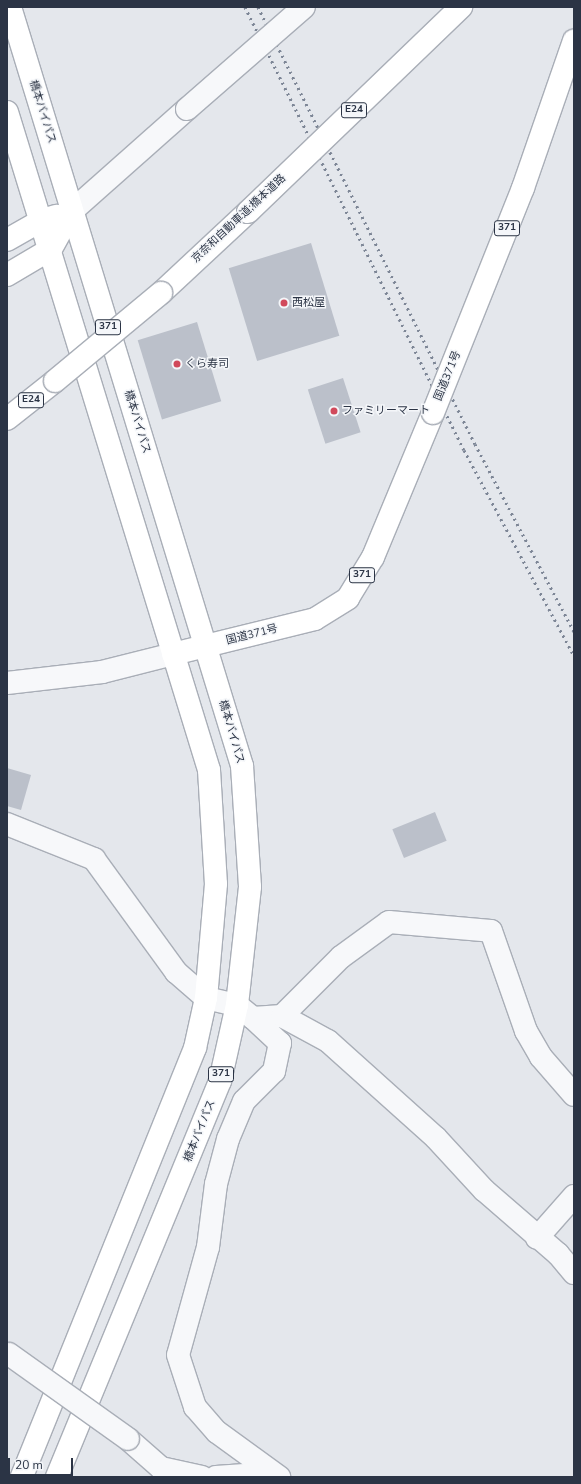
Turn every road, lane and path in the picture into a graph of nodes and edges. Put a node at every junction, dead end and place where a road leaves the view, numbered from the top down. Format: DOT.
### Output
graph roads {
  1 [pos="10,7"];
  2 [pos="304,7"];
  3 [pos="461,7"];
  4 [pos="574,41"];
  5 [pos="7,112"];
  6 [pos="72,211"];
  7 [pos="42,220"];
  8 [pos="7,240"];
  9 [pos="50,249"];
  10 [pos="7,275"];
  11 [pos="7,420"];
  12 [pos="206,647"];
  13 [pos="173,654"];
  14 [pos="7,682"];
  15 [pos="7,824"];
  16 [pos="206,998"];
  17 [pos="237,1005"];
  18 [pos="282,1016"];
  19 [pos="254,1018"];
  20 [pos="574,1095"];
  21 [pos="574,1196"];
  22 [pos="537,1238"];
  23 [pos="574,1273"];
  24 [pos="8,1353"];
  25 [pos="22,1477"];
  26 [pos="57,1477"];
  27 [pos="202,1477"];
  28 [pos="216,1477"];
  29 [pos="278,1477"];
  1 -- 6 [label="highway, 橋本バイパス / 371"];
  2 -- 6 [label="street, bridge"];
  3 -- 11 [label="highway, 京奈和自動車道;橋本道路 / E24, bridge"];
  4 -- 12 [label="highway, 国道371号 / 371, bridge"];
  5 -- 7 [label="highway"];
  6 -- 7 [label="highway"];
  6 -- 9 [label="highway"];
  6 -- 12 [label="highway, 橋本バイパス / 371"];
  7 -- 8 [label="highway"];
  7 -- 9 [label="highway"];
  9 -- 10 [label="highway"];
  9 -- 13 [label="highway"];
  12 -- 13 [label="highway, 国道371号 / 371"];
  12 -- 17 [label="highway, 橋本バイパス / 371"];
  13 -- 14 [label="street"];
  13 -- 16 [label="highway"];
  15 -- 16 [label="street"];
  16 -- 17 [label="street"];
  16 -- 25 [label="highway"];
  17 -- 19 [label="street"];
  17 -- 26 [label="highway, 橋本バイパス / 371"];
  18 -- 19 [label="street"];
  18 -- 20 [label="street"];
  18 -- 22 [label="street"];
  19 -- 29 [label="street"];
  21 -- 22 [label="street"];
  22 -- 23 [label="street"];
  24 -- 27 [label="street, bridge"];
  28 -- 29 [label="street"];
}
